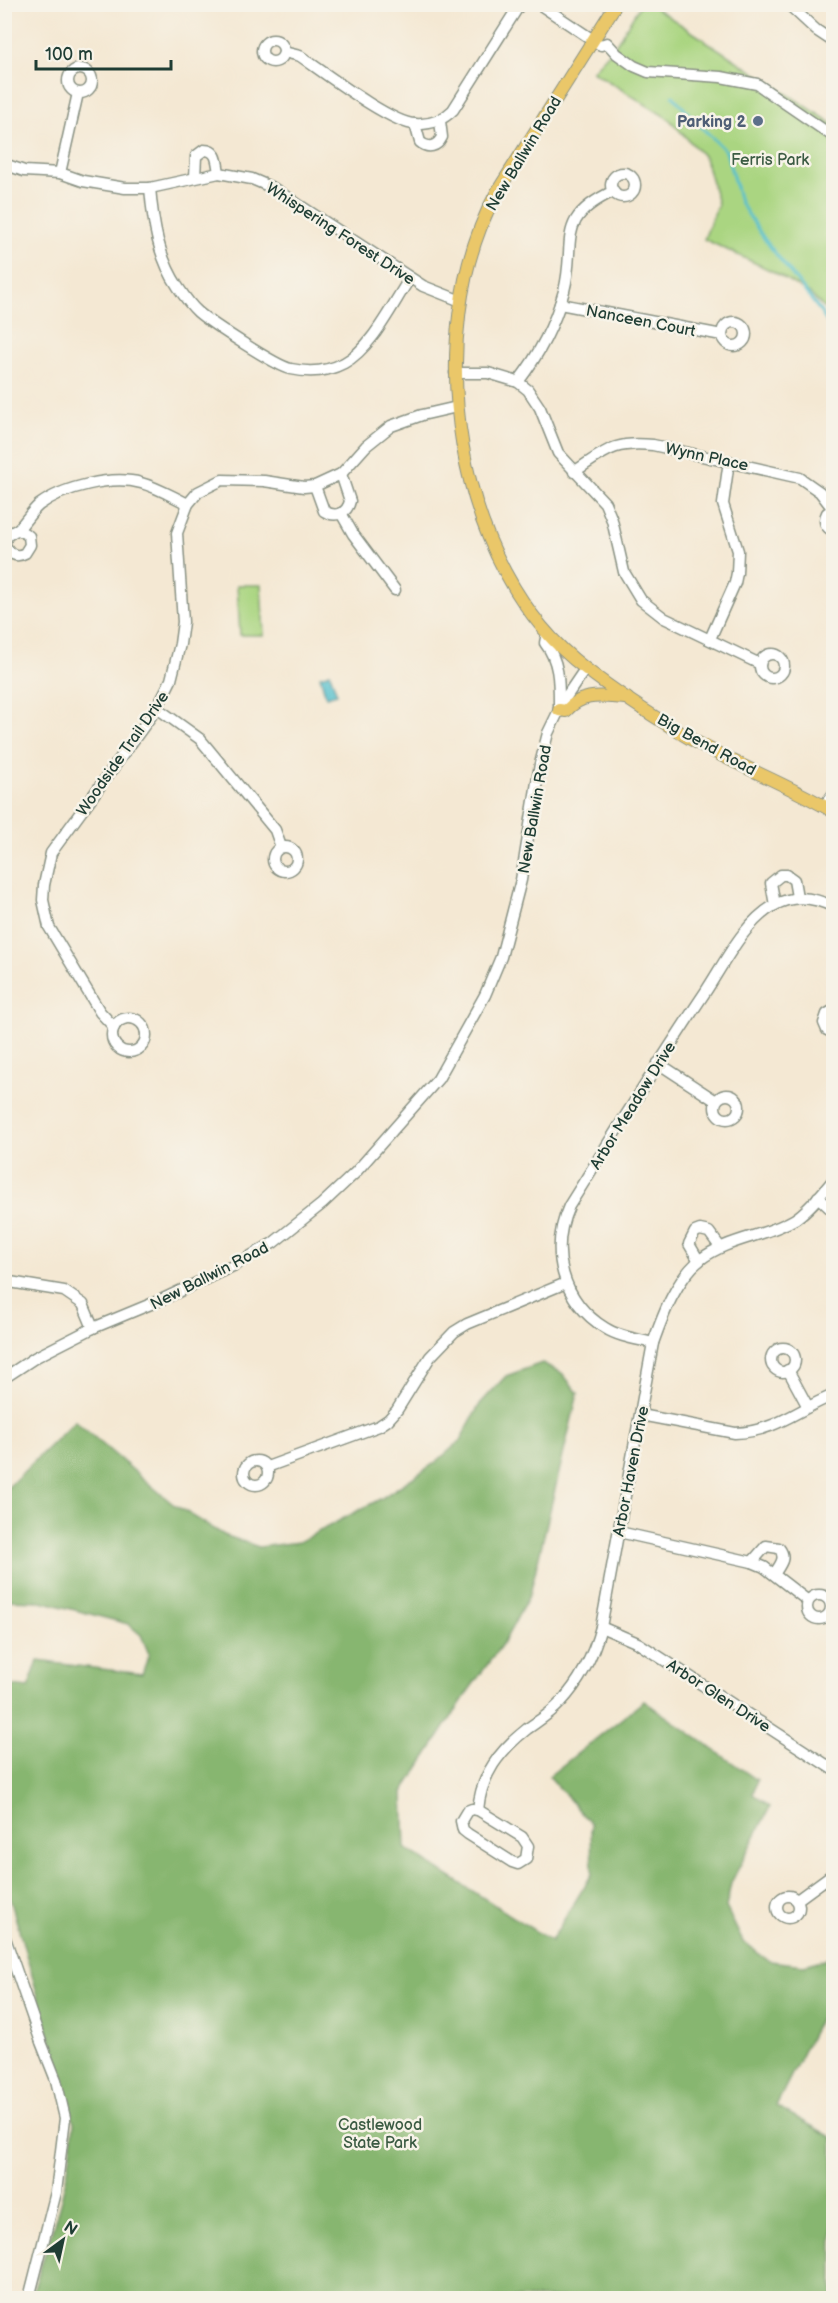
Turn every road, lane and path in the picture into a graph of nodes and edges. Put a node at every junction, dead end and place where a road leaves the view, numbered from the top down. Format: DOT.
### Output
graph roads {
  1 [pos="520,4"];
  2 [pos="540,4"];
  3 [pos="616,4"];
  4 [pos="788,4"];
  5 [pos="597,42"];
  6 [pos="834,42"];
  7 [pos="284,52"];
  8 [pos="78,93"];
  9 [pos="440,121"];
  10 [pos="419,124"];
  11 [pos="834,137"];
  12 [pos="4,164"];
  13 [pos="60,173"];
  14 [pos="219,173"];
  15 [pos="195,177"];
  16 [pos="150,188"];
  17 [pos="614,192"];
  18 [pos="410,278"];
  19 [pos="461,301"];
  20 [pos="560,304"];
  21 [pos="722,335"];
  22 [pos="455,373"];
  23 [pos="518,382"];
  24 [pos="457,407"];
  25 [pos="729,461"];
  26 [pos="574,472"];
  27 [pos="341,474"];
  28 [pos="315,486"];
  29 [pos="188,504"];
  30 [pos="833,509"];
  31 [pos="341,513"];
  32 [pos="19,530"];
  33 [pos="834,531"];
  34 [pos="395,590"];
  35 [pos="547,633"];
  36 [pos="710,639"];
  37 [pos="760,664"];
  38 [pos="585,669"];
  39 [pos="628,698"];
  40 [pos="157,708"];
  41 [pos="559,710"];
  42 [pos="834,793"];
  43 [pos="829,809"];
  44 [pos="281,847"];
  45 [pos="797,897"];
  46 [pos="775,904"];
  47 [pos="834,907"];
  48 [pos="834,1010"];
  49 [pos="114,1027"];
  50 [pos="834,1033"];
  51 [pos="658,1063"];
  52 [pos="716,1101"];
  53 [pos="834,1179"];
  54 [pos="818,1197"];
  55 [pos="834,1212"];
  56 [pos="720,1247"];
  57 [pos="699,1261"];
  58 [pos="4,1281"];
  59 [pos="566,1283"];
  60 [pos="93,1328"];
  61 [pos="653,1343"];
  62 [pos="788,1370"];
  63 [pos="4,1378"];
  64 [pos="834,1395"];
  65 [pos="808,1407"];
  66 [pos="641,1414"];
  67 [pos="267,1467"];
  68 [pos="618,1532"];
  69 [pos="752,1562"];
  70 [pos="774,1574"];
  71 [pos="808,1601"];
  72 [pos="602,1627"];
  73 [pos="834,1770"];
  74 [pos="478,1810"];
  75 [pos="834,1873"];
  76 [pos="797,1900"];
  77 [pos="4,1935"];
  78 [pos="29,2298"];
  1 -- 9 [label="street"];
  2 -- 5 [label="street"];
  3 -- 5 [label="main road, New Ballwin Road"];
  4 -- 6 [label="street"];
  5 -- 11 [label="street"];
  5 -- 19 [label="main road, New Ballwin Road"];
  7 -- 10 [label="street"];
  8 -- 13 [label="street"];
  9 -- 10 [label="street"];
  9 -- 10 [label="street"];
  12 -- 13 [label="street, Whispering Forest Drive"];
  13 -- 16 [label="street, Whispering Forest Drive"];
  14 -- 15 [label="street, Whispering Forest Drive"];
  14 -- 15 [label="street"];
  14 -- 18 [label="street, Whispering Forest Drive"];
  15 -- 16 [label="street, Whispering Forest Drive"];
  16 -- 18 [label="street"];
  17 -- 20 [label="street"];
  18 -- 19 [label="street, Whispering Forest Drive"];
  19 -- 22 [label="main road, New Ballwin Road"];
  20 -- 21 [label="street, Nanceen Court"];
  20 -- 23 [label="street"];
  22 -- 23 [label="street"];
  22 -- 24 [label="main road, New Ballwin Road"];
  23 -- 26 [label="street"];
  24 -- 27 [label="street"];
  24 -- 35 [label="main road, New Ballwin Road"];
  25 -- 26 [label="street, Wynn Place"];
  25 -- 30 [label="street, Wynn Place"];
  25 -- 36 [label="street"];
  26 -- 36 [label="street"];
  27 -- 28 [label="street"];
  27 -- 31 [label="street"];
  28 -- 29 [label="street"];
  28 -- 31 [label="street"];
  29 -- 32 [label="street"];
  29 -- 40 [label="street, Woodside Trail Drive"];
  30 -- 33 [label="street, Wynn Place"];
  31 -- 34 [label="street"];
  35 -- 38 [label="main road, New Ballwin Road"];
  35 -- 41 [label="street"];
  36 -- 37 [label="street"];
  38 -- 39 [label="main road, Big Bend Road"];
  38 -- 41 [label="street, New Ballwin Road"];
  39 -- 41 [label="main road"];
  39 -- 43 [label="main road, Big Bend Road"];
  40 -- 44 [label="street"];
  40 -- 49 [label="street, Woodside Trail Drive"];
  41 -- 60 [label="street, New Ballwin Road"];
  42 -- 43 [label="street"];
  45 -- 46 [label="street, Arbor Meadow Drive"];
  45 -- 46 [label="street"];
  45 -- 47 [label="street"];
  46 -- 51 [label="street, Arbor Meadow Drive"];
  48 -- 50 [label="street"];
  51 -- 52 [label="street"];
  51 -- 59 [label="street, Arbor Meadow Drive"];
  53 -- 54 [label="street, Arbor Haven Drive"];
  54 -- 55 [label="street"];
  54 -- 56 [label="street, Arbor Haven Drive"];
  56 -- 57 [label="street, Arbor Haven Drive"];
  56 -- 57 [label="street"];
  57 -- 61 [label="street, Arbor Haven Drive"];
  58 -- 60 [label="street"];
  59 -- 61 [label="street, Arbor Meadow Drive"];
  59 -- 67 [label="street"];
  60 -- 63 [label="street, New Ballwin Road"];
  61 -- 66 [label="street, Arbor Haven Drive"];
  62 -- 65 [label="street"];
  64 -- 65 [label="street"];
  65 -- 66 [label="street"];
  66 -- 68 [label="street, Arbor Haven Drive"];
  68 -- 69 [label="street"];
  68 -- 72 [label="street, Arbor Haven Drive"];
  69 -- 70 [label="street"];
  69 -- 70 [label="street"];
  70 -- 71 [label="street"];
  72 -- 73 [label="street, Arbor Glen Drive"];
  72 -- 74 [label="street, Arbor Haven Drive"];
  74 -- 74 [label="street"];
  75 -- 76 [label="street"];
  77 -- 78 [label="street"];
}
